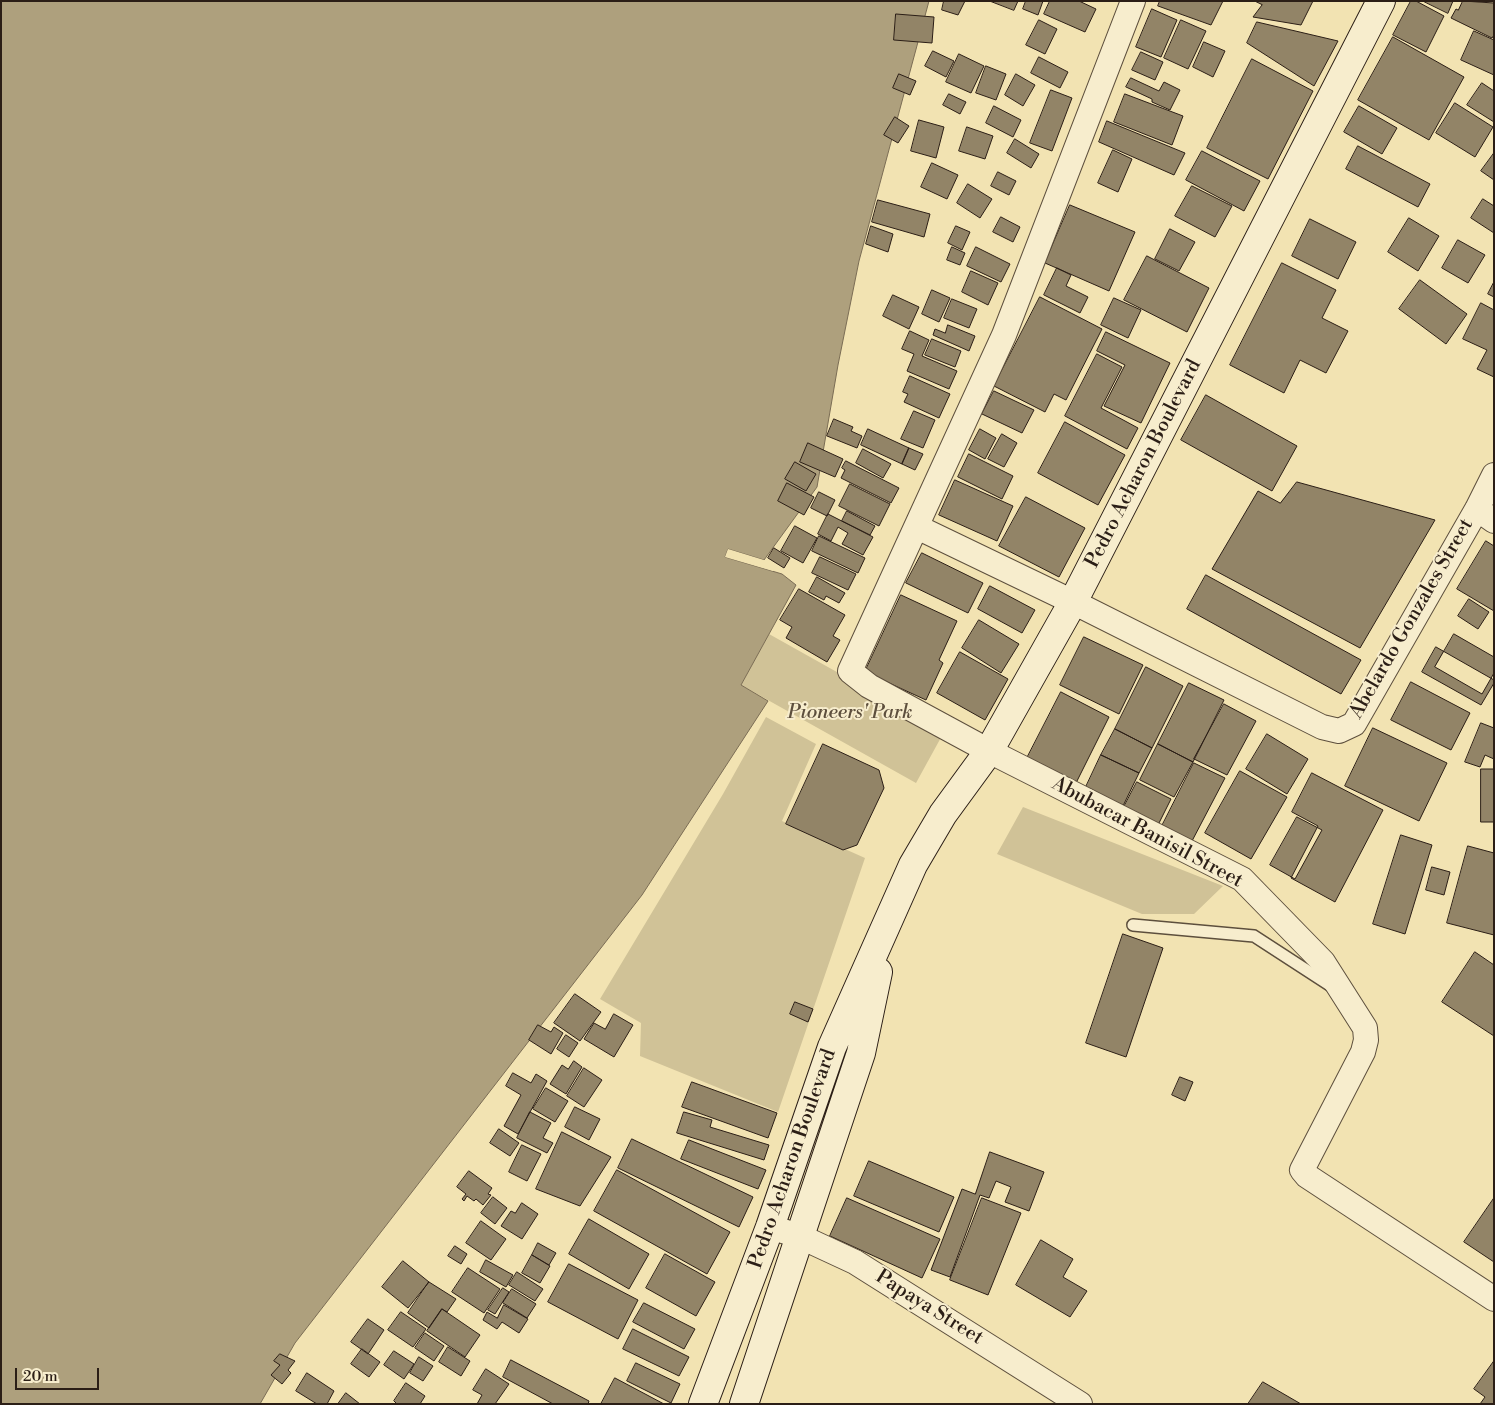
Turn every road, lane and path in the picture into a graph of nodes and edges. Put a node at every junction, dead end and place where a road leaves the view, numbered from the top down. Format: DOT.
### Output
graph roads {
  1 [pos="1133,1"];
  2 [pos="1381,1"];
  3 [pos="1494,475"];
  4 [pos="1485,515"];
  5 [pos="917,527"];
  6 [pos="1073,602"];
  7 [pos="989,751"];
  8 [pos="890,917"];
  9 [pos="1133,925"];
  10 [pos="1343,993"];
  11 [pos="770,1227"];
  12 [pos="799,1236"];
  13 [pos="1494,1299"];
  14 [pos="702,1404"];
  15 [pos="744,1404"];
  16 [pos="1080,1404"];
  1 -- 5 [label="street"];
  2 -- 6 [label="main road, Pedro Acharon Boulevard"];
  3 -- 4 [label="street, Abelardo Gonzales Street"];
  4 -- 6 [label="street, Abelardo Gonzales Street"];
  5 -- 6 [label="street"];
  5 -- 7 [label="street, Abubacar Banisil Street"];
  6 -- 7 [label="main road, Pedro Acharon Boulevard"];
  7 -- 8 [label="main road, Pedro Acharon Boulevard"];
  7 -- 10 [label="street, Abubacar Banisil Street"];
  8 -- 11 [label="main road, Pedro Acharon Boulevard"];
  8 -- 12 [label="main road, Pedro Acharon Boulevard"];
  9 -- 10 [label="lane"];
  10 -- 13 [label="street, Abubacar Banisil Street"];
  11 -- 12 [label="street, Papaya Street"];
  11 -- 14 [label="main road, Pedro Acharon Boulevard"];
  12 -- 15 [label="main road, Pedro Acharon Boulevard"];
  12 -- 16 [label="street, Papaya Street"];
}
